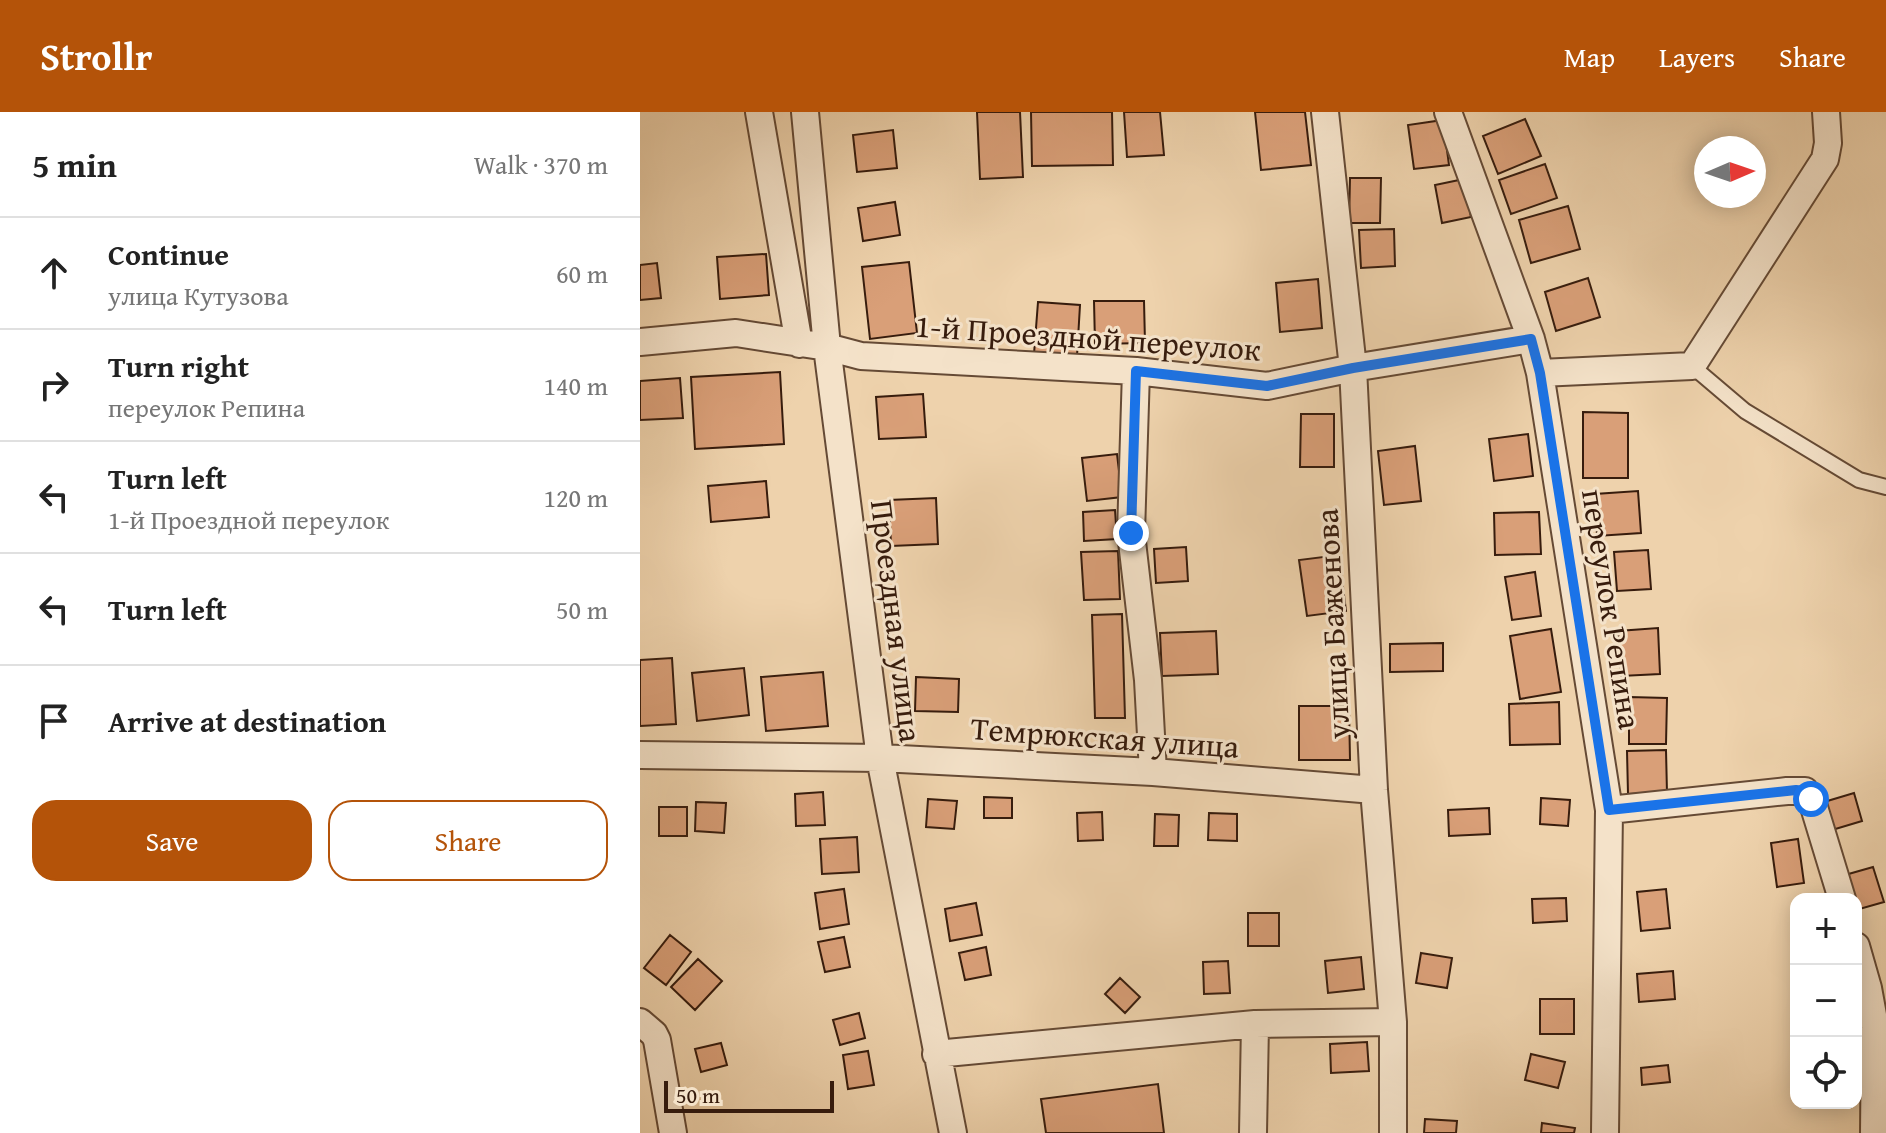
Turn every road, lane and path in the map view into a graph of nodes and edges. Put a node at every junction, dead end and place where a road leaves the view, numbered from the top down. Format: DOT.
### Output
graph roads {
  1 [pos="759,112"];
  2 [pos="805,112"];
  3 [pos="1325,112"];
  4 [pos="1448,112"];
  5 [pos="1826,112"];
  6 [pos="1531,339"];
  7 [pos="640,342"];
  8 [pos="799,344"];
  9 [pos="827,347"];
  10 [pos="1692,366"];
  11 [pos="1353,368"];
  12 [pos="1136,371"];
  13 [pos="1540,373"];
  14 [pos="1886,487"];
  15 [pos="640,755"];
  16 [pos="880,758"];
  17 [pos="1153,772"];
  18 [pos="1374,790"];
  19 [pos="1609,810"];
  20 [pos="1840,893"];
  21 [pos="1861,965"];
  22 [pos="640,1022"];
  23 [pos="1393,1022"];
  24 [pos="1255,1024"];
  25 [pos="936,1054"];
  26 [pos="673,1133"];
  27 [pos="953,1133"];
  28 [pos="1253,1133"];
  29 [pos="1393,1133"];
  30 [pos="1605,1133"];
  31 [pos="1874,1133"];
  1 -- 8 [label="street"];
  2 -- 9 [label="street, Проездная улица"];
  3 -- 11 [label="street, улица Баженова"];
  4 -- 6 [label="street, переулок Репина"];
  5 -- 10 [label="street"];
  6 -- 11 [label="street, 1-й Проездной переулок"];
  6 -- 13 [label="street, переулок Репина"];
  7 -- 8 [label="street, 1-й Проездной переулок"];
  8 -- 9 [label="street, 1-й Проездной переулок"];
  9 -- 12 [label="street, 1-й Проездной переулок"];
  9 -- 16 [label="street, Проездная улица"];
  10 -- 13 [label="street"];
  10 -- 14 [label="lane"];
  11 -- 12 [label="street, 1-й Проездной переулок"];
  11 -- 18 [label="street, улица Баженова"];
  12 -- 17 [label="street"];
  13 -- 19 [label="street, переулок Репина"];
  15 -- 16 [label="street, Темрюкская улица"];
  16 -- 17 [label="street, Темрюкская улица"];
  16 -- 25 [label="street, Проездная улица"];
  17 -- 18 [label="street, Темрюкская улица"];
  18 -- 23 [label="street, улица Баженова"];
  19 -- 20 [label="street"];
  19 -- 30 [label="street, переулок Репина"];
  21 -- 31 [label="street"];
  22 -- 26 [label="street"];
  23 -- 24 [label="street"];
  23 -- 29 [label="street, улица Баженова"];
  24 -- 25 [label="street"];
  24 -- 28 [label="street"];
  25 -- 27 [label="street, Проездная улица"];
}
